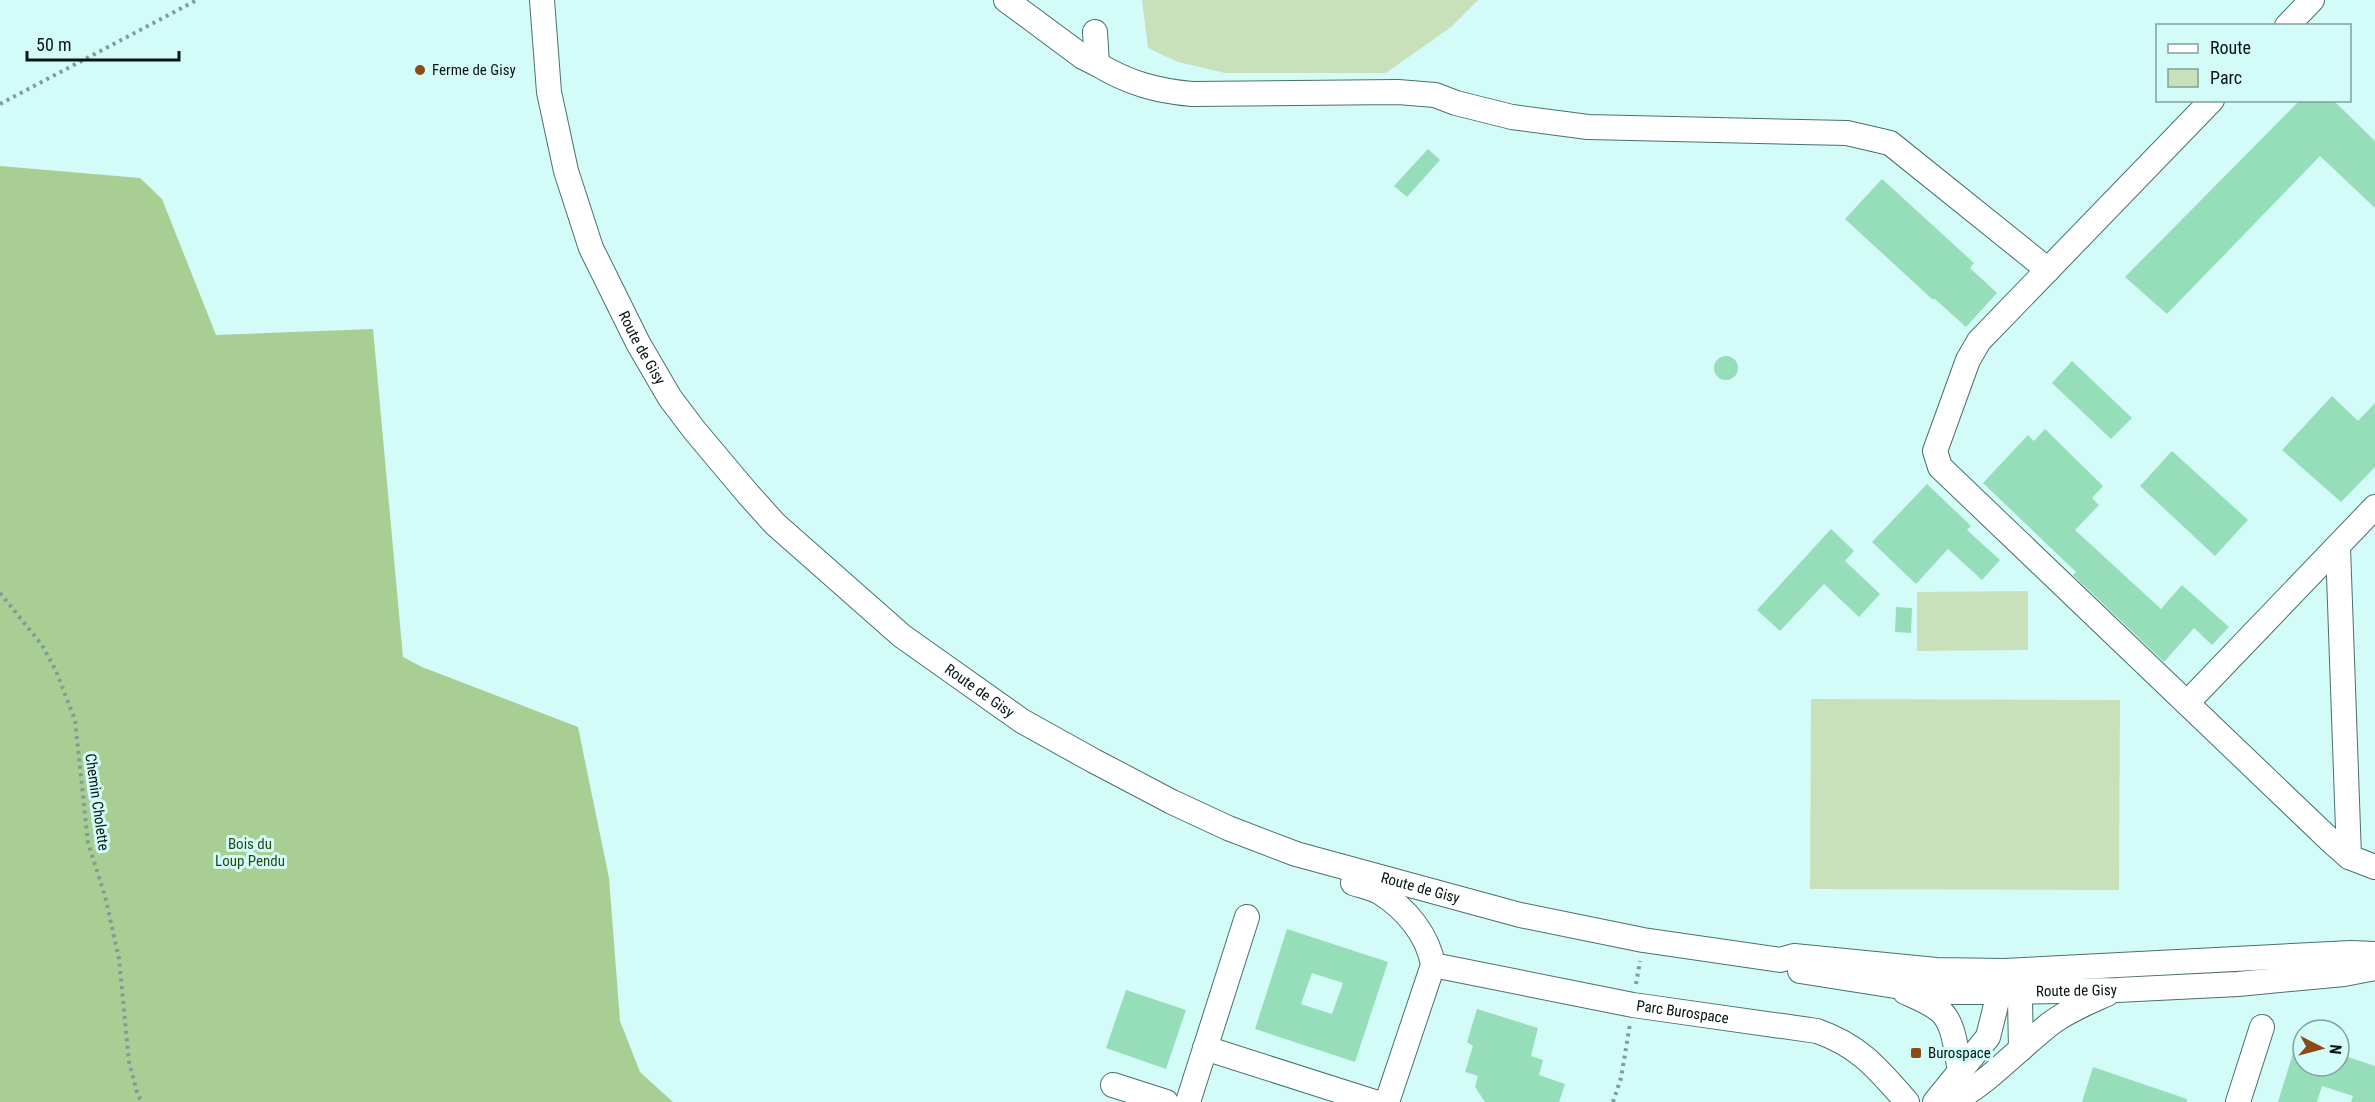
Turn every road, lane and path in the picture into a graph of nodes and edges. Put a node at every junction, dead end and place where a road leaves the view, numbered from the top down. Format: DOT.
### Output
graph roads {
  1 [pos="197,0"];
  2 [pos="542,0"];
  3 [pos="1006,0"];
  4 [pos="2312,0"];
  5 [pos="2289,24"];
  6 [pos="1095,32"];
  7 [pos="1097,64"];
  8 [pos="2210,102"];
  9 [pos="0,104"];
  10 [pos="2048,270"];
  11 [pos="2375,507"];
  12 [pos="2338,547"];
  13 [pos="0,593"];
  14 [pos="2187,703"];
  15 [pos="1228,828"];
  16 [pos="2349,857"];
  17 [pos="2375,867"];
  18 [pos="1247,917"];
  19 [pos="2375,954"];
  20 [pos="1780,960"];
  21 [pos="1433,965"];
  22 [pos="2375,968"];
  23 [pos="2007,985"];
  24 [pos="1895,987"];
  25 [pos="2117,990"];
  26 [pos="2262,1027"];
  27 [pos="1205,1048"];
  28 [pos="2021,1049"];
  29 [pos="1960,1071"];
  30 [pos="1113,1085"];
  31 [pos="142,1102"];
  32 [pos="1166,1102"];
  33 [pos="1188,1102"];
  34 [pos="1374,1102"];
  35 [pos="1387,1102"];
  36 [pos="1907,1102"];
  37 [pos="1935,1102"];
  38 [pos="1952,1102"];
  39 [pos="2238,1102"];
  1 -- 9 [label="path"];
  2 -- 15 [label="street, Route de Gisy"];
  3 -- 7 [label="street"];
  4 -- 5 [label="street"];
  6 -- 7 [label="street"];
  7 -- 10 [label="street"];
  8 -- 10 [label="street"];
  10 -- 14 [label="street"];
  11 -- 12 [label="street"];
  12 -- 14 [label="street"];
  12 -- 16 [label="street"];
  13 -- 31 [label="path, Chemin Cholette"];
  14 -- 16 [label="street"];
  15 -- 20 [label="street, Route de Gisy"];
  15 -- 21 [label="street"];
  16 -- 17 [label="street"];
  18 -- 27 [label="street"];
  19 -- 23 [label="street, Route de Gisy"];
  20 -- 23 [label="street, Route de Gisy"];
  20 -- 24 [label="street, Route de Gisy"];
  21 -- 35 [label="street"];
  21 -- 36 [label="street, Parc Burospace"];
  22 -- 25 [label="street, Route de Gisy"];
  23 -- 24 [label="street, Route de Gisy"];
  23 -- 25 [label="street, Route de Gisy"];
  23 -- 28 [label="street"];
  23 -- 29 [label="street"];
  24 -- 29 [label="street"];
  25 -- 28 [label="street"];
  26 -- 39 [label="street"];
  27 -- 33 [label="street"];
  27 -- 34 [label="street"];
  28 -- 38 [label="street"];
  29 -- 37 [label="street"];
  30 -- 32 [label="street"];
}
